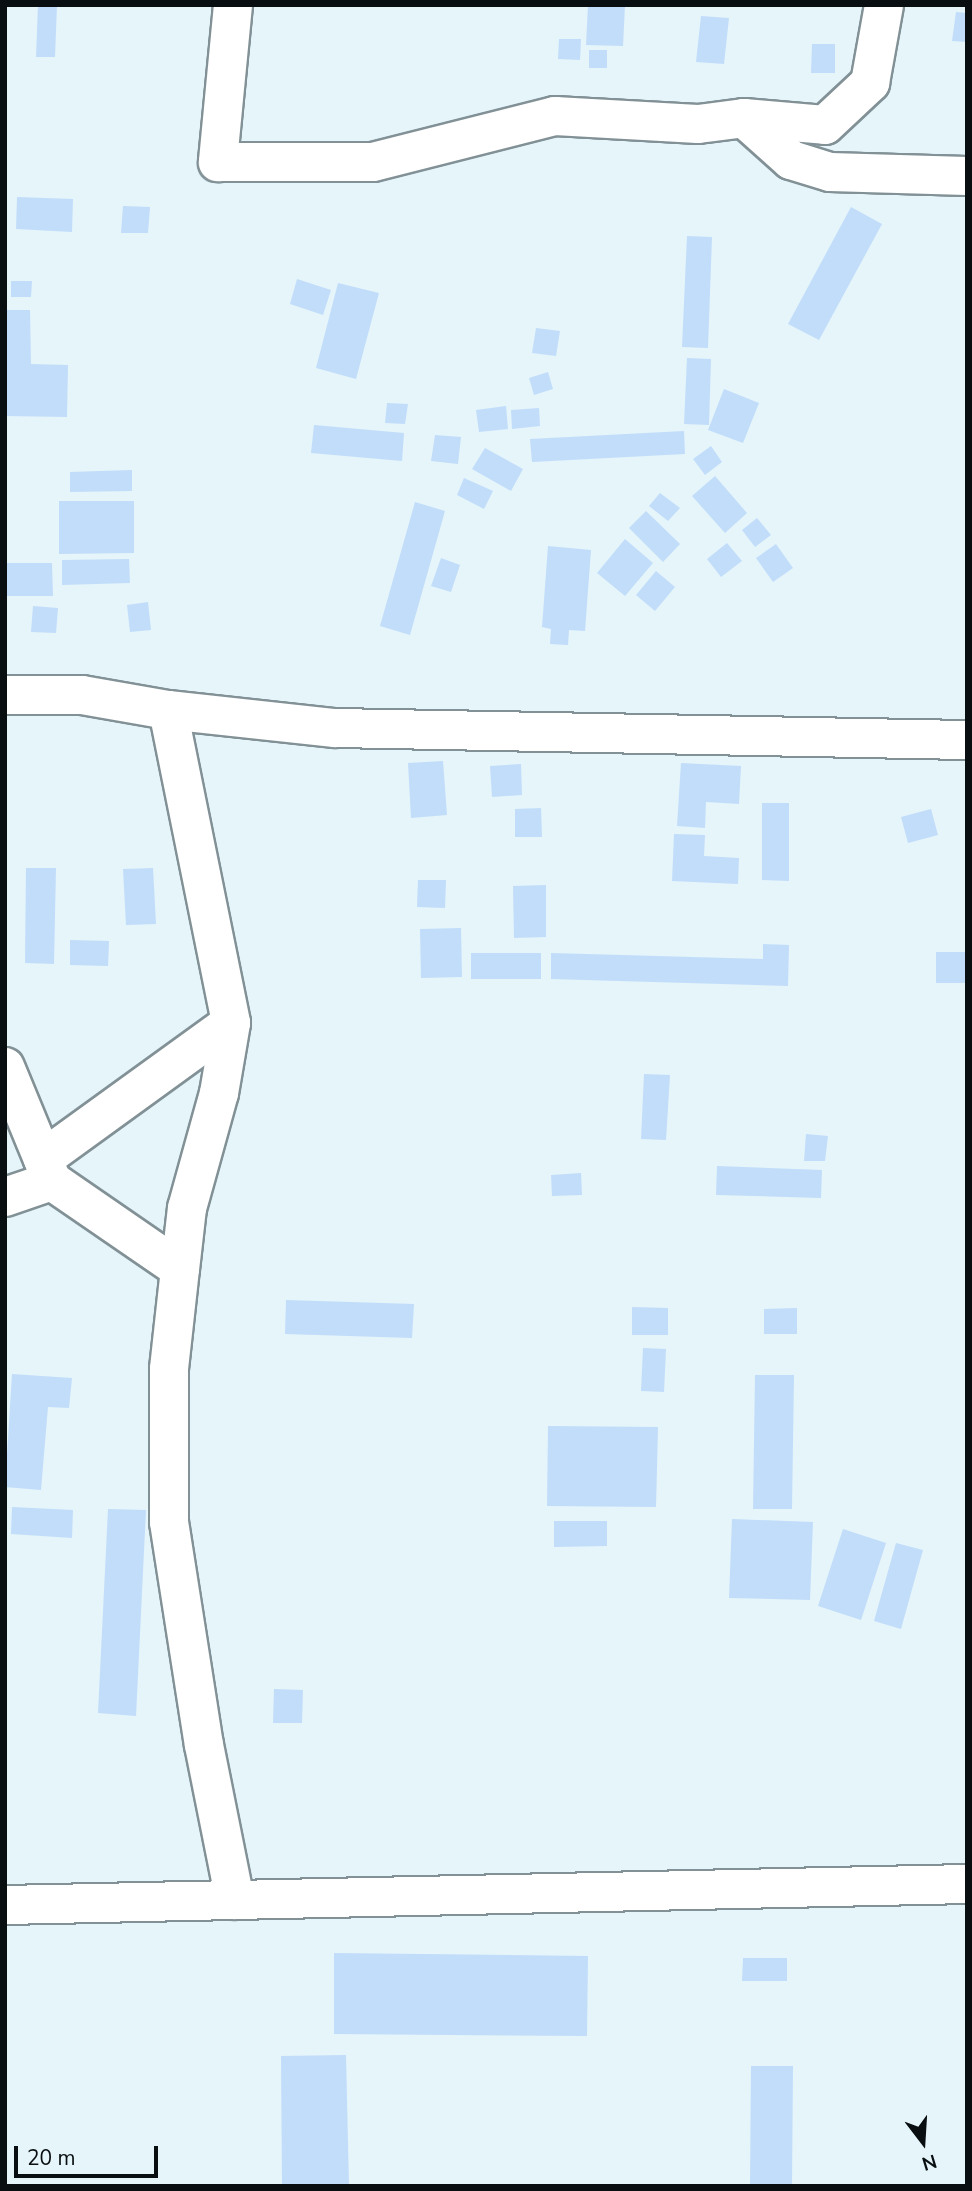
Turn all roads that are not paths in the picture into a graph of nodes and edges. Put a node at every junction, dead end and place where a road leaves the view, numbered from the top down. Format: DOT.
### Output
graph roads {
  1 [pos="233,5"];
  2 [pos="884,5"];
  3 [pos="744,118"];
  4 [pos="967,176"];
  5 [pos="5,695"];
  6 [pos="168,710"];
  7 [pos="967,740"];
  8 [pos="231,1023"];
  9 [pos="5,1067"];
  10 [pos="48,1170"];
  11 [pos="5,1197"];
  12 [pos="180,1269"];
  13 [pos="967,1884"];
  14 [pos="234,1900"];
  15 [pos="5,1905"];
  1 -- 3 [label="street"];
  2 -- 3 [label="street"];
  3 -- 4 [label="street"];
  5 -- 6 [label="street"];
  6 -- 7 [label="street"];
  6 -- 8 [label="street"];
  8 -- 10 [label="street"];
  8 -- 12 [label="street"];
  9 -- 10 [label="street"];
  10 -- 11 [label="street"];
  10 -- 12 [label="street"];
  12 -- 14 [label="street"];
  13 -- 14 [label="street"];
  14 -- 15 [label="street"];
}
